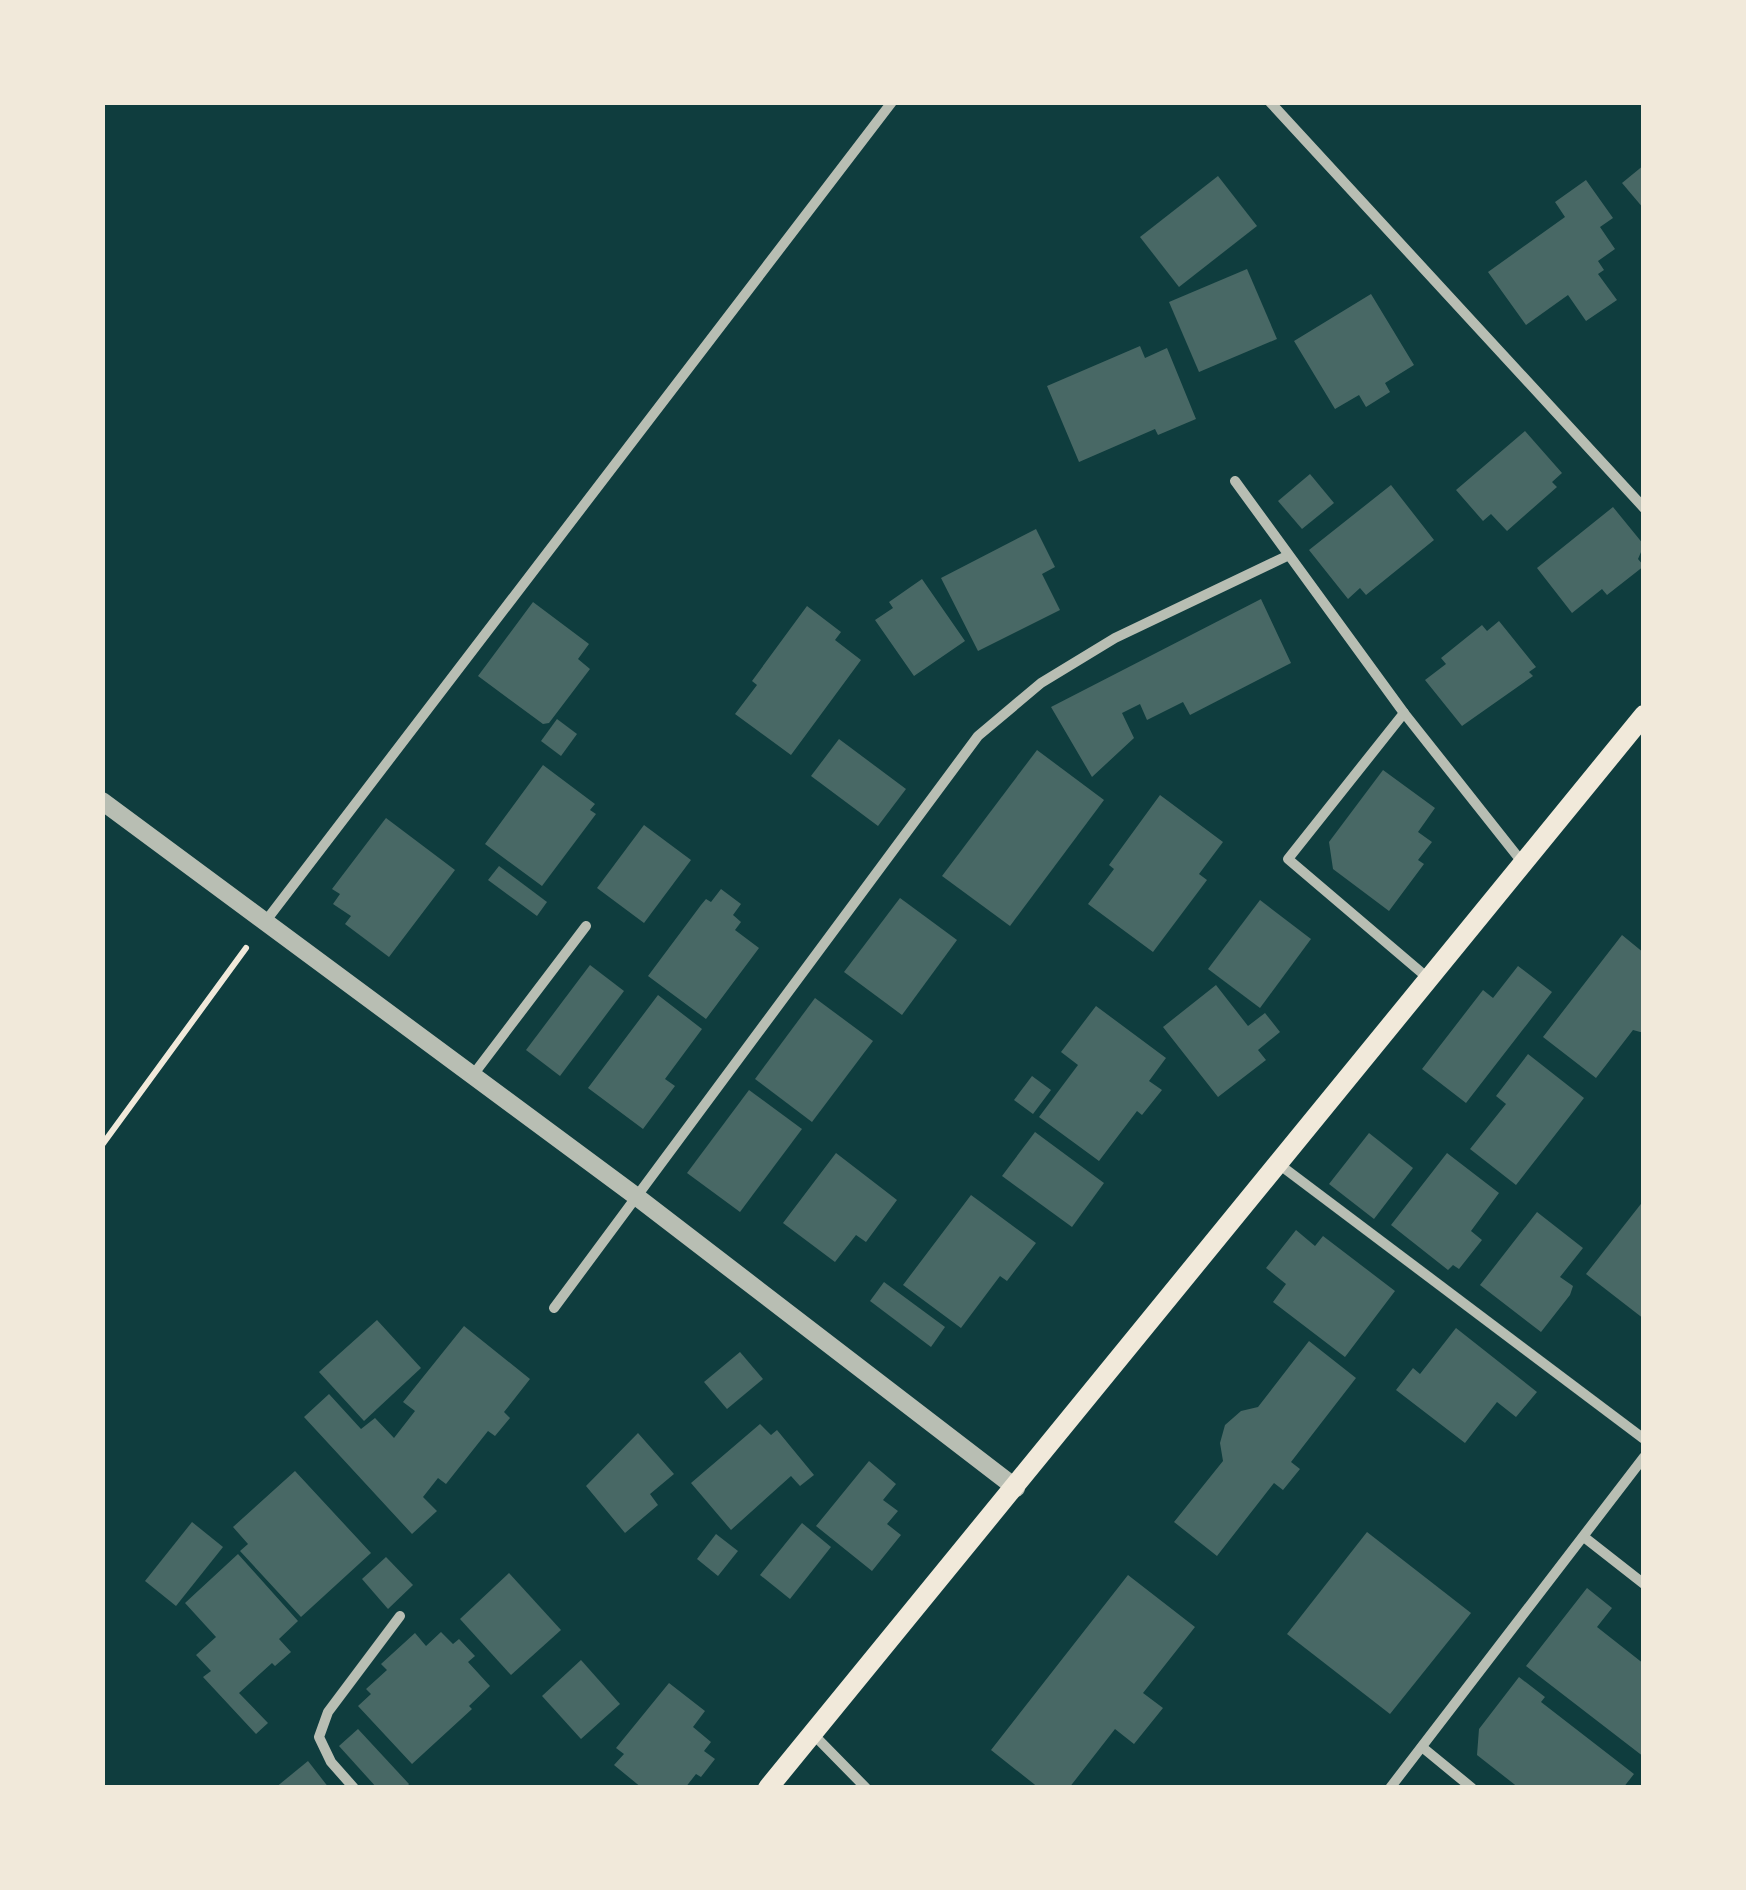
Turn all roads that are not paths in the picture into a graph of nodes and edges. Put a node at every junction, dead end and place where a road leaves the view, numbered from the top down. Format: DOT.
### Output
graph roads {
  1 [pos="892,102"];
  2 [pos="1270,102"];
  3 [pos="1235,482"];
  4 [pos="1644,508"];
  5 [pos="1288,556"];
  6 [pos="1404,713"];
  7 [pos="1640,725"];
  8 [pos="102,801"];
  9 [pos="1522,862"];
  10 [pos="265,922"];
  11 [pos="586,926"];
  12 [pos="1428,979"];
  13 [pos="473,1076"];
  14 [pos="1280,1165"];
  15 [pos="637,1196"];
  16 [pos="554,1308"];
  17 [pos="1644,1439"];
  18 [pos="1644,1456"];
  19 [pos="1016,1488"];
  20 [pos="1584,1538"];
  21 [pos="1644,1584"];
  22 [pos="400,1616"];
  23 [pos="812,1733"];
  24 [pos="1422,1747"];
  25 [pos="354,1788"];
  26 [pos="768,1788"];
  27 [pos="866,1788"];
  28 [pos="1390,1788"];
  29 [pos="1472,1788"];
  1 -- 10 [label="street"];
  2 -- 4 [label="street"];
  3 -- 5 [label="street"];
  5 -- 6 [label="street"];
  5 -- 15 [label="street"];
  6 -- 9 [label="street"];
  6 -- 12 [label="street"];
  7 -- 9 [label="main road"];
  8 -- 10 [label="street"];
  9 -- 12 [label="main road"];
  10 -- 13 [label="street"];
  11 -- 13 [label="street"];
  12 -- 14 [label="main road"];
  13 -- 15 [label="street"];
  14 -- 17 [label="street"];
  14 -- 19 [label="main road"];
  15 -- 16 [label="street"];
  15 -- 19 [label="street"];
  18 -- 20 [label="street"];
  19 -- 23 [label="main road"];
  20 -- 21 [label="street"];
  20 -- 24 [label="street"];
  22 -- 25 [label="street"];
  23 -- 26 [label="main road"];
  23 -- 27 [label="street"];
  24 -- 28 [label="street"];
  24 -- 29 [label="street"];
}
